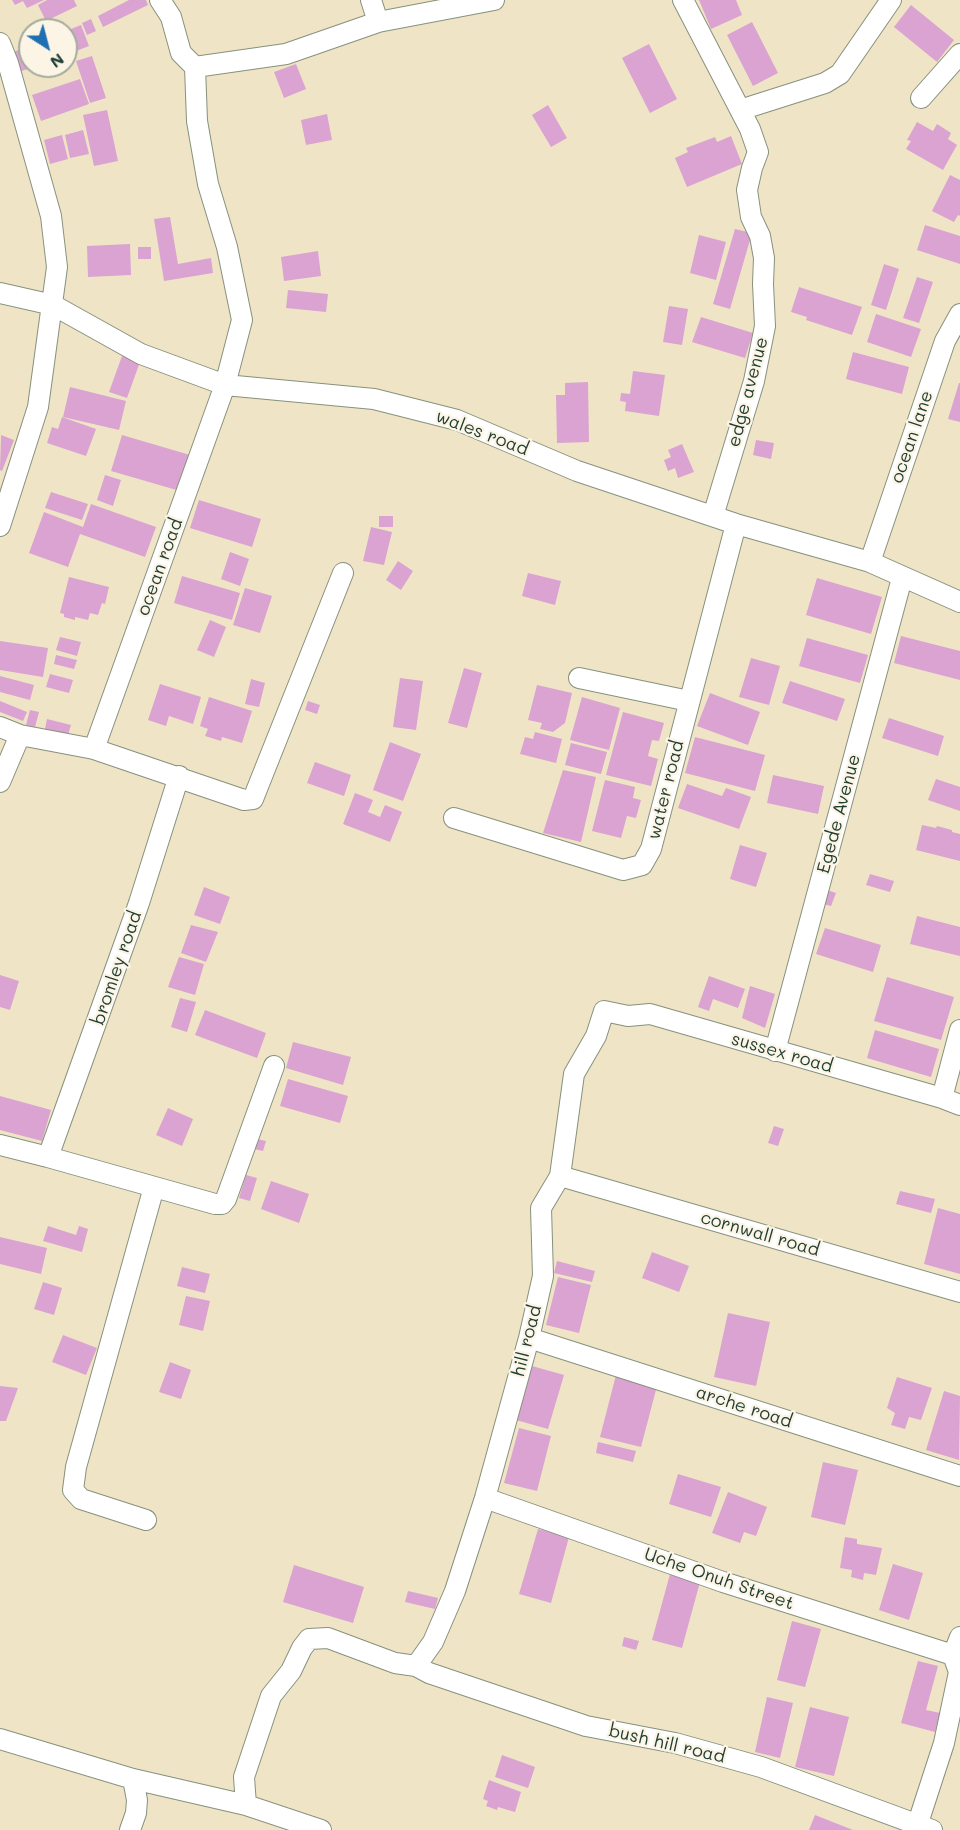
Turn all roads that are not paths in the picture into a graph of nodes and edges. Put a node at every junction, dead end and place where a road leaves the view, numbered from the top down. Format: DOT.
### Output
graph roads {
  1 [pos="160,0"];
  2 [pos="371,0"];
  3 [pos="494,0"];
  4 [pos="683,0"];
  5 [pos="891,0"];
  6 [pos="378,22"];
  7 [pos="0,43"];
  8 [pos="960,54"];
  9 [pos="195,67"];
  10 [pos="921,98"];
  11 [pos="740,110"];
  12 [pos="0,293"];
  13 [pos="53,305"];
  14 [pos="960,314"];
  15 [pos="225,385"];
  16 [pos="713,516"];
  17 [pos="736,524"];
  18 [pos="0,526"];
  19 [pos="870,562"];
  20 [pos="343,573"];
  21 [pos="902,578"];
  22 [pos="960,602"];
  23 [pos="579,678"];
  24 [pos="689,701"];
  25 [pos="0,727"];
  26 [pos="20,735"];
  27 [pos="94,749"];
  28 [pos="179,776"];
  29 [pos="0,782"];
  30 [pos="454,818"];
  31 [pos="603,1011"];
  32 [pos="960,1030"];
  33 [pos="775,1051"];
  34 [pos="274,1066"];
  35 [pos="951,1102"];
  36 [pos="0,1145"];
  37 [pos="48,1156"];
  38 [pos="560,1176"];
  39 [pos="154,1187"];
  40 [pos="960,1292"];
  41 [pos="529,1338"];
  42 [pos="960,1476"];
  43 [pos="485,1498"];
  44 [pos="146,1520"];
  45 [pos="957,1646"];
  46 [pos="416,1666"];
  47 [pos="0,1739"];
  48 [pos="133,1779"];
  49 [pos="246,1805"];
  50 [pos="316,1829"];
  51 [pos="921,1829"];
  52 [pos="130,1830"];
  1 -- 9 [label="street"];
  2 -- 6 [label="street"];
  3 -- 6 [label="street"];
  4 -- 11 [label="street, edge avenue"];
  5 -- 11 [label="street"];
  6 -- 9 [label="street"];
  7 -- 13 [label="street"];
  8 -- 10 [label="street"];
  9 -- 15 [label="street, ocean road"];
  11 -- 16 [label="street, edge avenue"];
  12 -- 13 [label="street, wales road"];
  13 -- 15 [label="street, wales road"];
  13 -- 18 [label="street"];
  14 -- 19 [label="street, ocean lane"];
  15 -- 16 [label="street, wales road"];
  15 -- 27 [label="street, ocean road"];
  16 -- 17 [label="street, wales road"];
  17 -- 19 [label="street, wales road"];
  17 -- 24 [label="street, water road"];
  19 -- 21 [label="street, wales road"];
  20 -- 28 [label="street"];
  21 -- 22 [label="street, wales road"];
  21 -- 33 [label="street, Egede Avenue"];
  23 -- 24 [label="street"];
  24 -- 30 [label="street, water road"];
  25 -- 26 [label="street"];
  26 -- 27 [label="street"];
  26 -- 29 [label="street"];
  27 -- 28 [label="street"];
  28 -- 37 [label="street, bromley road"];
  31 -- 33 [label="street, sussex road"];
  31 -- 38 [label="street, hill road"];
  32 -- 35 [label="street"];
  33 -- 35 [label="street, sussex road"];
  34 -- 39 [label="street"];
  36 -- 37 [label="street"];
  37 -- 39 [label="street"];
  38 -- 40 [label="street, cornwall road"];
  38 -- 41 [label="street, hill road"];
  39 -- 44 [label="street"];
  41 -- 42 [label="street, arche road"];
  41 -- 43 [label="street, hill road"];
  43 -- 45 [label="street, Uche Onuh Street"];
  43 -- 46 [label="street, hill road"];
  45 -- 51 [label="street"];
  46 -- 49 [label="street, bush hill road"];
  46 -- 51 [label="street, bush hill road"];
  47 -- 48 [label="street"];
  48 -- 49 [label="street"];
  48 -- 52 [label="street"];
  49 -- 50 [label="street"];
}
